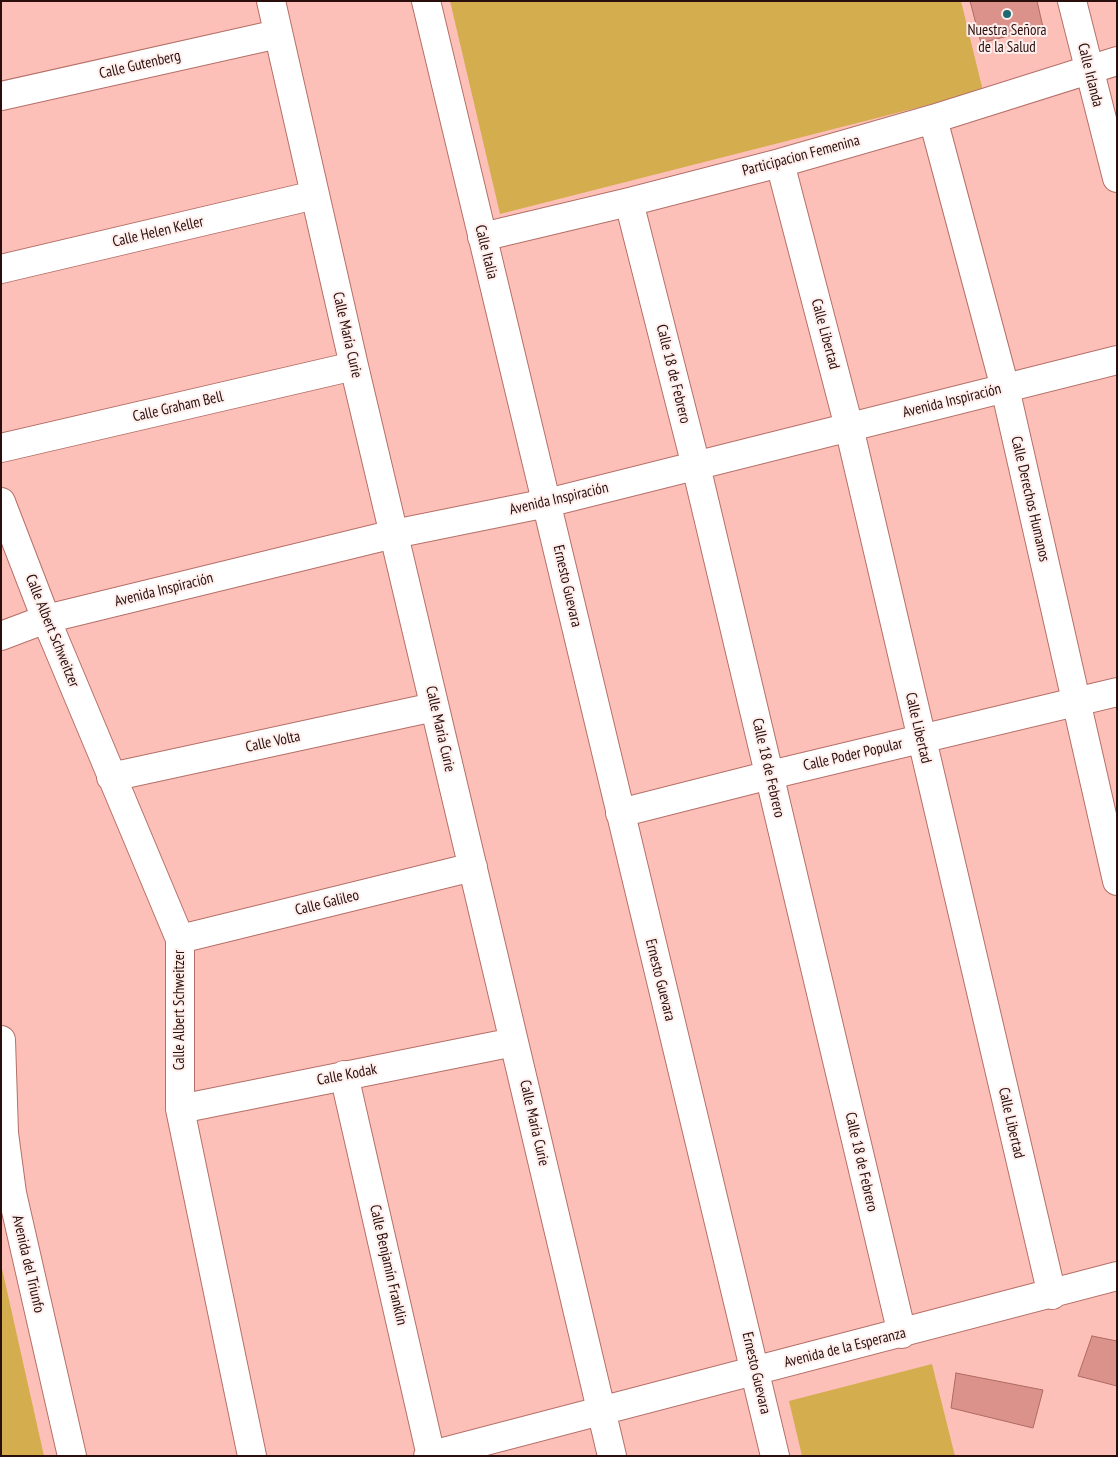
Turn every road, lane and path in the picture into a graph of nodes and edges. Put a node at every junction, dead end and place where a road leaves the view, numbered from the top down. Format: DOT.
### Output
graph roads {
  1 [pos="271,1"];
  2 [pos="426,1"];
  3 [pos="1072,1"];
  4 [pos="278,34"];
  5 [pos="1117,61"];
  6 [pos="1089,70"];
  7 [pos="1,96"];
  8 [pos="933,120"];
  9 [pos="780,163"];
  10 [pos="1117,178"];
  11 [pos="315,195"];
  12 [pos="629,202"];
  13 [pos="482,237"];
  14 [pos="1,269"];
  15 [pos="1117,360"];
  16 [pos="354,366"];
  17 [pos="1005,388"];
  18 [pos="849,427"];
  19 [pos="1,448"];
  20 [pos="696,466"];
  21 [pos="1,502"];
  22 [pos="547,503"];
  23 [pos="394,534"];
  24 [pos="46,618"];
  25 [pos="1,636"];
  26 [pos="1117,692"];
  27 [pos="1077,701"];
  28 [pos="434,708"];
  29 [pos="920,739"];
  30 [pos="770,775"];
  31 [pos="111,777"];
  32 [pos="620,813"];
  33 [pos="473,867"];
  34 [pos="1117,881"];
  35 [pos="180,939"];
  36 [pos="1,1040"];
  37 [pos="514,1042"];
  38 [pos="344,1075"];
  39 [pos="180,1109"];
  40 [pos="1117,1276"];
  41 [pos="1052,1295"];
  42 [pos="902,1334"];
  43 [pos="756,1371"];
  44 [pos="602,1411"];
  45 [pos="72,1456"];
  46 [pos="252,1456"];
  47 [pos="430,1456"];
  48 [pos="612,1456"];
  49 [pos="775,1456"];
  1 -- 4 [label="street, Calle María Curie"];
  2 -- 13 [label="street, Calle Italia"];
  3 -- 6 [label="street, Calle Irlanda"];
  4 -- 7 [label="street, Calle Gutenberg"];
  4 -- 11 [label="street, Calle María Curie"];
  5 -- 6 [label="street, Participacion Femenina"];
  6 -- 8 [label="street, Participacion Femenina"];
  6 -- 10 [label="street, Calle Irlanda"];
  8 -- 9 [label="street, Participacion Femenina"];
  8 -- 17 [label="street, Calle Derechos Humanos"];
  9 -- 12 [label="street, Participacion Femenina"];
  9 -- 18 [label="street, Calle Libertad"];
  11 -- 14 [label="street, Calle Helen Keller"];
  11 -- 16 [label="street, Calle María Curie"];
  12 -- 13 [label="street, Participacion Femenina"];
  12 -- 20 [label="street, Calle 18 de Febrero"];
  13 -- 22 [label="street, Calle Italia"];
  15 -- 17 [label="street, Avenida Inspiración"];
  16 -- 19 [label="street, Calle Graham Bell"];
  16 -- 23 [label="street, Calle María Curie"];
  17 -- 18 [label="street, Avenida Inspiración"];
  17 -- 27 [label="street, Calle Derechos Humanos"];
  18 -- 20 [label="street, Avenida Inspiración"];
  18 -- 29 [label="street, Calle Libertad"];
  20 -- 22 [label="street, Avenida Inspiración"];
  20 -- 30 [label="street, Calle 18 de Febrero"];
  21 -- 24 [label="street, Calle Albert Schweitzer"];
  22 -- 23 [label="street, Avenida Inspiración"];
  22 -- 32 [label="street, Ernesto Guevara"];
  23 -- 24 [label="street, Avenida Inspiración"];
  23 -- 28 [label="street, Calle María Curie"];
  24 -- 25 [label="street, Avenida Inspiración"];
  24 -- 31 [label="street, Calle Albert Schweitzer"];
  26 -- 27 [label="street, Calle Poder Popular"];
  27 -- 29 [label="street, Calle Poder Popular"];
  27 -- 34 [label="street, Calle Derechos Humanos"];
  28 -- 31 [label="street, Calle Volta"];
  28 -- 33 [label="street, Calle María Curie"];
  29 -- 30 [label="street, Calle Poder Popular"];
  29 -- 41 [label="street, Calle Libertad"];
  30 -- 32 [label="street, Calle Poder Popular"];
  30 -- 42 [label="street, Calle 18 de Febrero"];
  31 -- 35 [label="street, Calle Albert Schweitzer"];
  32 -- 43 [label="street, Ernesto Guevara"];
  33 -- 35 [label="street, Calle Galileo"];
  33 -- 37 [label="street, Calle María Curie"];
  35 -- 39 [label="street, Calle Albert Schweitzer"];
  36 -- 45 [label="street, Avenida del Triunfo"];
  37 -- 38 [label="street, Calle Kodak"];
  37 -- 44 [label="street, Calle María Curie"];
  38 -- 39 [label="street, Calle Kodak"];
  38 -- 47 [label="street, Calle Benjamín Franklin"];
  39 -- 46 [label="street, Calle Albert Schweitzer"];
  40 -- 41 [label="street, Avenida de la Esperanza"];
  41 -- 42 [label="street, Avenida de la Esperanza"];
  42 -- 43 [label="street, Avenida de la Esperanza"];
  43 -- 44 [label="street, Avenida de la Esperanza"];
  43 -- 49 [label="street, Ernesto Guevara"];
  44 -- 47 [label="street, Avenida de la Esperanza"];
  44 -- 48 [label="street, Calle María Curie"];
}
